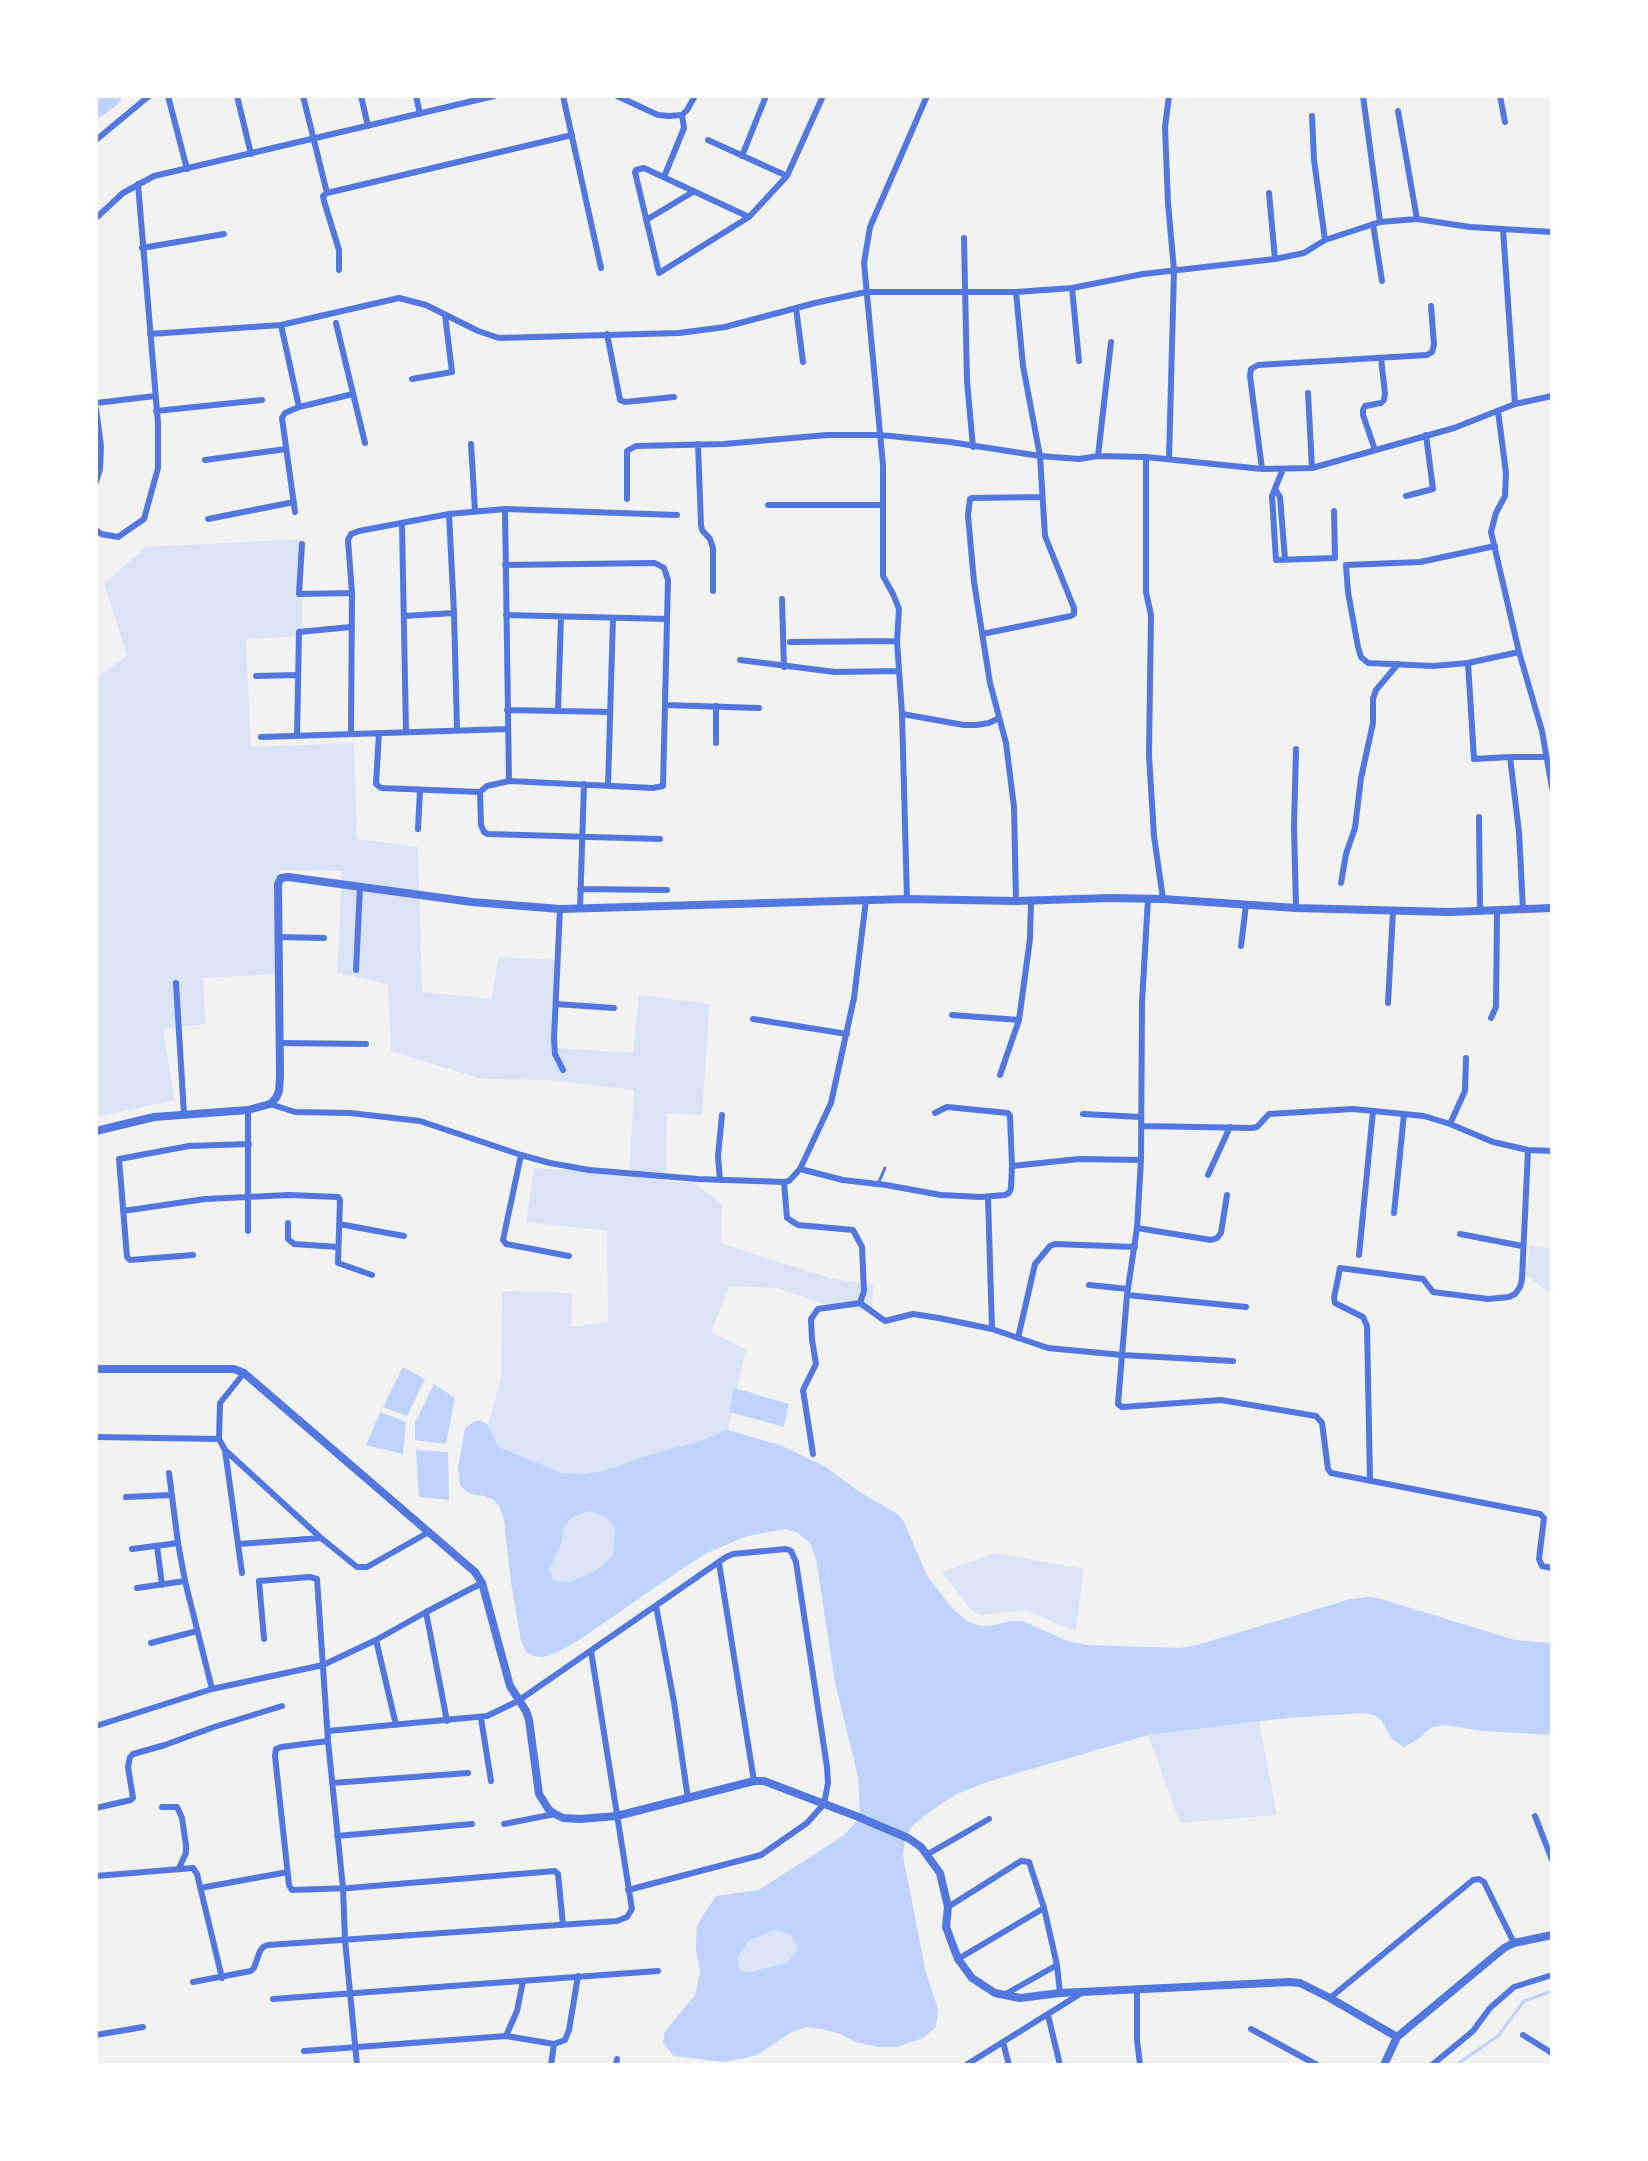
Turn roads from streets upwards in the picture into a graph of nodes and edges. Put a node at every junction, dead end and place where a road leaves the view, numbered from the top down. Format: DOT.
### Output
graph roads {
  1 [pos="149,96"];
  2 [pos="168,96"];
  3 [pos="237,96"];
  4 [pos="303,96"];
  5 [pos="361,96"];
  6 [pos="416,96"];
  7 [pos="494,96"];
  8 [pos="563,96"];
  9 [pos="617,96"];
  10 [pos="695,96"];
  11 [pos="766,96"];
  12 [pos="823,96"];
  13 [pos="927,96"];
  14 [pos="1169,96"];
  15 [pos="1363,96"];
  16 [pos="1500,96"];
  17 [pos="469,99"];
  18 [pos="1398,111"];
  19 [pos="420,114"];
  20 [pos="682,115"];
  21 [pos="1312,116"];
  22 [pos="1505,122"];
  23 [pos="368,126"];
  24 [pos="572,135"];
  25 [pos="313,138"];
  26 [pos="96,140"];
  27 [pos="708,140"];
  28 [pos="251,154"];
  29 [pos="742,156"];
  30 [pos="187,169"];
  31 [pos="787,176"];
  32 [pos="664,177"];
  33 [pos="138,184"];
  34 [pos="693,192"];
  35 [pos="327,193"];
  36 [pos="1269,193"];
  37 [pos="749,217"];
  38 [pos="96,218"];
  39 [pos="1417,219"];
  40 [pos="646,220"];
  41 [pos="1376,223"];
  42 [pos="1503,229"];
  43 [pos="1552,232"];
  44 [pos="224,234"];
  45 [pos="964,238"];
  46 [pos="1325,240"];
  47 [pos="142,248"];
  48 [pos="1275,259"];
  49 [pos="601,268"];
  50 [pos="339,270"];
  51 [pos="1174,270"];
  52 [pos="1382,281"];
  53 [pos="1072,288"];
  54 [pos="866,292"];
  55 [pos="964,292"];
  56 [pos="1016,292"];
  57 [pos="1431,306"];
  58 [pos="796,308"];
  59 [pos="445,315"];
  60 [pos="336,323"];
  61 [pos="281,325"];
  62 [pos="150,334"];
  63 [pos="607,334"];
  64 [pos="1111,342"];
  65 [pos="1381,358"];
  66 [pos="1079,361"];
  67 [pos="803,362"];
  68 [pos="412,379"];
  69 [pos="1308,393"];
  70 [pos="353,394"];
  71 [pos="155,396"];
  72 [pos="1552,396"];
  73 [pos="674,397"];
  74 [pos="262,400"];
  75 [pos="96,403"];
  76 [pos="1515,404"];
  77 [pos="299,407"];
  78 [pos="96,409"];
  79 [pos="156,411"];
  80 [pos="1498,411"];
  81 [pos="880,435"];
  82 [pos="1426,435"];
  83 [pos="365,443"];
  84 [pos="471,444"];
  85 [pos="698,444"];
  86 [pos="973,447"];
  87 [pos="286,449"];
  88 [pos="1375,450"];
  89 [pos="1040,456"];
  90 [pos="1098,456"];
  91 [pos="1146,457"];
  92 [pos="1169,459"];
  93 [pos="205,460"];
  94 [pos="1312,468"];
  95 [pos="1262,469"];
  96 [pos="1283,469"];
  97 [pos="96,482"];
  98 [pos="1406,496"];
  99 [pos="1041,497"];
  100 [pos="627,499"];
  101 [pos="294,502"];
  102 [pos="768,505"];
  103 [pos="883,505"];
  104 [pos="505,509"];
  105 [pos="475,511"];
  106 [pos="1334,511"];
  107 [pos="295,512"];
  108 [pos="449,514"];
  109 [pos="677,515"];
  110 [pos="208,519"];
  111 [pos="402,525"];
  112 [pos="96,530"];
  113 [pos="302,544"];
  114 [pos="1495,546"];
  115 [pos="505,565"];
  116 [pos="713,591"];
  117 [pos="352,593"];
  118 [pos="782,599"];
  119 [pos="454,613"];
  120 [pos="506,615"];
  121 [pos="404,616"];
  122 [pos="561,617"];
  123 [pos="613,618"];
  124 [pos="667,619"];
  125 [pos="351,627"];
  126 [pos="982,634"];
  127 [pos="897,641"];
  128 [pos="790,642"];
  129 [pos="1519,652"];
  130 [pos="740,660"];
  131 [pos="1468,663"];
  132 [pos="1398,664"];
  133 [pos="784,667"];
  134 [pos="898,671"];
  135 [pos="298,675"];
  136 [pos="256,676"];
  137 [pos="665,705"];
  138 [pos="716,706"];
  139 [pos="759,708"];
  140 [pos="507,710"];
  141 [pos="558,711"];
  142 [pos="610,712"];
  143 [pos="902,714"];
  144 [pos="999,718"];
  145 [pos="508,729"];
  146 [pos="457,730"];
  147 [pos="1542,731"];
  148 [pos="1552,731"];
  149 [pos="406,732"];
  150 [pos="379,733"];
  151 [pos="351,734"];
  152 [pos="297,736"];
  153 [pos="261,737"];
  154 [pos="716,743"];
  155 [pos="1296,749"];
  156 [pos="1510,757"];
  157 [pos="1545,757"];
  158 [pos="509,781"];
  159 [pos="584,784"];
  160 [pos="608,786"];
  161 [pos="1552,788"];
  162 [pos="420,790"];
  163 [pos="480,792"];
  164 [pos="1479,817"];
  165 [pos="418,829"];
  166 [pos="582,837"];
  167 [pos="660,839"];
  168 [pos="1341,883"];
  169 [pos="360,887"];
  170 [pos="580,889"];
  171 [pos="667,890"];
  172 [pos="907,899"];
  173 [pos="1148,899"];
  174 [pos="1163,899"];
  175 [pos="866,900"];
  176 [pos="1016,901"];
  177 [pos="1031,901"];
  178 [pos="1246,905"];
  179 [pos="1296,908"];
  180 [pos="1552,908"];
  181 [pos="560,909"];
  182 [pos="580,909"];
  183 [pos="1497,910"];
  184 [pos="1523,910"];
  185 [pos="1393,911"];
  186 [pos="1480,911"];
  187 [pos="278,937"];
  188 [pos="324,938"];
  189 [pos="1241,946"];
  190 [pos="356,970"];
  191 [pos="176,983"];
  192 [pos="1388,1003"];
  193 [pos="556,1004"];
  194 [pos="614,1008"];
  195 [pos="952,1015"];
  196 [pos="1491,1018"];
  197 [pos="753,1019"];
  198 [pos="1019,1020"];
  199 [pos="847,1034"];
  200 [pos="280,1043"];
  201 [pos="366,1044"];
  202 [pos="1466,1058"];
  203 [pos="563,1070"];
  204 [pos="1000,1075"];
  205 [pos="270,1104"];
  206 [pos="248,1110"];
  207 [pos="1373,1111"];
  208 [pos="935,1113"];
  209 [pos="184,1114"];
  210 [pos="1083,1114"];
  211 [pos="1404,1114"];
  212 [pos="722,1115"];
  213 [pos="1141,1117"];
  214 [pos="1450,1124"];
  215 [pos="1142,1126"];
  216 [pos="1230,1127"];
  217 [pos="96,1131"];
  218 [pos="249,1144"];
  219 [pos="1528,1150"];
  220 [pos="1552,1151"];
  221 [pos="521,1155"];
  222 [pos="1141,1160"];
  223 [pos="1012,1166"];
  224 [pos="800,1169"];
  225 [pos="1208,1175"];
  226 [pos="720,1180"];
  227 [pos="784,1182"];
  228 [pos="1227,1195"];
  229 [pos="249,1196"];
  230 [pos="988,1197"];
  231 [pos="123,1211"];
  232 [pos="1394,1213"];
  233 [pos="288,1223"];
  234 [pos="339,1224"];
  235 [pos="1137,1228"];
  236 [pos="248,1231"];
  237 [pos="1460,1234"];
  238 [pos="404,1236"];
  239 [pos="1522,1246"];
  240 [pos="338,1247"];
  241 [pos="1135,1247"];
  242 [pos="193,1255"];
  243 [pos="1359,1255"];
  244 [pos="569,1256"];
  245 [pos="372,1275"];
  246 [pos="1089,1285"];
  247 [pos="1128,1292"];
  248 [pos="860,1303"];
  249 [pos="1246,1307"];
  250 [pos="992,1329"];
  251 [pos="1018,1338"];
  252 [pos="1122,1355"];
  253 [pos="1233,1361"];
  254 [pos="96,1369"];
  255 [pos="244,1373"];
  256 [pos="96,1437"];
  257 [pos="219,1439"];
  258 [pos="225,1450"];
  259 [pos="813,1454"];
  260 [pos="169,1473"];
  261 [pos="1370,1481"];
  262 [pos="171,1495"];
  263 [pos="126,1497"];
  264 [pos="429,1532"];
  265 [pos="321,1538"];
  266 [pos="178,1543"];
  267 [pos="239,1544"];
  268 [pos="157,1546"];
  269 [pos="132,1549"];
  270 [pos="719,1563"];
  271 [pos="1552,1568"];
  272 [pos="242,1573"];
  273 [pos="185,1581"];
  274 [pos="482,1583"];
  275 [pos="162,1585"];
  276 [pos="137,1588"];
  277 [pos="656,1606"];
  278 [pos="426,1612"];
  279 [pos="197,1631"];
  280 [pos="264,1639"];
  281 [pos="376,1640"];
  282 [pos="151,1643"];
  283 [pos="591,1651"];
  284 [pos="323,1665"];
  285 [pos="212,1689"];
  286 [pos="518,1701"];
  287 [pos="282,1706"];
  288 [pos="481,1718"];
  289 [pos="447,1721"];
  290 [pos="396,1725"];
  291 [pos="96,1726"];
  292 [pos="328,1731"];
  293 [pos="328,1741"];
  294 [pos="468,1773"];
  295 [pos="491,1781"];
  296 [pos="754,1781"];
  297 [pos="332,1783"];
  298 [pos="688,1799"];
  299 [pos="824,1804"];
  300 [pos="162,1807"];
  301 [pos="96,1808"];
  302 [pos="555,1814"];
  303 [pos="617,1816"];
  304 [pos="1535,1816"];
  305 [pos="989,1819"];
  306 [pos="472,1824"];
  307 [pos="504,1824"];
  308 [pos="337,1836"];
  309 [pos="928,1854"];
  310 [pos="1552,1860"];
  311 [pos="179,1868"];
  312 [pos="288,1872"];
  313 [pos="96,1876"];
  314 [pos="200,1888"];
  315 [pos="343,1888"];
  316 [pos="628,1890"];
  317 [pos="948,1907"];
  318 [pos="1044,1908"];
  319 [pos="563,1925"];
  320 [pos="1552,1935"];
  321 [pos="345,1940"];
  322 [pos="1514,1943"];
  323 [pos="958,1959"];
  324 [pos="1057,1965"];
  325 [pos="658,1971"];
  326 [pos="1552,1975"];
  327 [pos="578,1976"];
  328 [pos="222,1978"];
  329 [pos="523,1981"];
  330 [pos="193,1982"];
  331 [pos="1137,1990"];
  332 [pos="350,1993"];
  333 [pos="1060,1993"];
  334 [pos="1080,1994"];
  335 [pos="1004,1995"];
  336 [pos="1330,1998"];
  337 [pos="273,1999"];
  338 [pos="1048,2015"];
  339 [pos="143,2027"];
  340 [pos="1251,2029"];
  341 [pos="96,2035"];
  342 [pos="1523,2035"];
  343 [pos="506,2036"];
  344 [pos="1397,2037"];
  345 [pos="1003,2042"];
  346 [pos="554,2044"];
  347 [pos="354,2048"];
  348 [pos="304,2051"];
  349 [pos="1552,2053"];
  350 [pos="357,2065"];
  351 [pos="551,2065"];
  352 [pos="966,2065"];
  353 [pos="1009,2065"];
  354 [pos="1060,2065"];
  355 [pos="1140,2065"];
  356 [pos="1317,2065"];
  357 [pos="1384,2065"];
  358 [pos="1432,2065"];
  1 -- 26 [label="street"];
  2 -- 30 [label="street"];
  3 -- 28 [label="street"];
  4 -- 25 [label="street"];
  5 -- 23 [label="street"];
  6 -- 19 [label="street"];
  7 -- 17 [label="street"];
  8 -- 24 [label="street"];
  9 -- 20 [label="street"];
  10 -- 20 [label="street"];
  11 -- 29 [label="street"];
  12 -- 31 [label="street"];
  13 -- 54 [label="street"];
  14 -- 51 [label="street"];
  15 -- 41 [label="street"];
  16 -- 22 [label="street"];
  17 -- 19 [label="street"];
  18 -- 39 [label="street"];
  19 -- 23 [label="street"];
  20 -- 32 [label="street"];
  21 -- 46 [label="street"];
  23 -- 25 [label="street"];
  24 -- 35 [label="street"];
  24 -- 49 [label="street"];
  25 -- 28 [label="street"];
  25 -- 35 [label="street"];
  27 -- 29 [label="street"];
  28 -- 30 [label="street"];
  29 -- 31 [label="street"];
  30 -- 33 [label="street"];
  31 -- 37 [label="street"];
  32 -- 34 [label="street"];
  32 -- 40 [label="street"];
  33 -- 38 [label="street"];
  33 -- 47 [label="street"];
  34 -- 37 [label="street"];
  34 -- 40 [label="street"];
  35 -- 50 [label="street"];
  36 -- 48 [label="street"];
  37 -- 40 [label="street"];
  39 -- 41 [label="street"];
  39 -- 42 [label="street"];
  41 -- 46 [label="street"];
  41 -- 52 [label="street"];
  42 -- 43 [label="street"];
  42 -- 76 [label="street"];
  44 -- 47 [label="street"];
  45 -- 55 [label="street"];
  46 -- 48 [label="street"];
  47 -- 62 [label="street"];
  48 -- 51 [label="street"];
  51 -- 53 [label="street"];
  51 -- 92 [label="street"];
  53 -- 56 [label="street"];
  53 -- 66 [label="street"];
  54 -- 55 [label="street"];
  54 -- 58 [label="street"];
  54 -- 81 [label="street"];
  55 -- 56 [label="street"];
  55 -- 86 [label="street"];
  56 -- 89 [label="street"];
  57 -- 65 [label="street"];
  58 -- 63 [label="street"];
  58 -- 67 [label="street"];
  59 -- 61 [label="street"];
  59 -- 63 [label="street"];
  59 -- 68 [label="street"];
  60 -- 70 [label="street"];
  61 -- 62 [label="street"];
  61 -- 77 [label="street"];
  62 -- 71 [label="street"];
  63 -- 73 [label="street"];
  64 -- 90 [label="street"];
  65 -- 88 [label="street"];
  65 -- 95 [label="street"];
  69 -- 94 [label="street"];
  70 -- 77 [label="street"];
  70 -- 83 [label="street"];
  71 -- 75 [label="street"];
  71 -- 79 [label="street"];
  72 -- 76 [label="street"];
  74 -- 79 [label="street"];
  76 -- 80 [label="street"];
  77 -- 87 [label="street"];
  78 -- 97 [label="street"];
  79 -- 112 [label="street"];
  80 -- 82 [label="street"];
  80 -- 114 [label="street"];
  81 -- 85 [label="street"];
  81 -- 86 [label="street"];
  81 -- 103 [label="street"];
  82 -- 88 [label="street"];
  82 -- 98 [label="street"];
  84 -- 105 [label="street"];
  85 -- 100 [label="street"];
  85 -- 116 [label="street"];
  86 -- 89 [label="street"];
  87 -- 93 [label="street"];
  87 -- 101 [label="street"];
  88 -- 94 [label="street"];
  89 -- 90 [label="street"];
  89 -- 99 [label="street"];
  90 -- 91 [label="street"];
  91 -- 92 [label="street"];
  91 -- 174 [label="street"];
  92 -- 95 [label="street"];
  94 -- 96 [label="street"];
  95 -- 96 [label="street"];
  96 -- 106 [label="street"];
  99 -- 126 [label="street"];
  99 -- 126 [label="street"];
  101 -- 107 [label="street"];
  101 -- 110 [label="street"];
  102 -- 103 [label="street"];
  103 -- 127 [label="street"];
  104 -- 105 [label="street"];
  104 -- 109 [label="street"];
  104 -- 115 [label="street"];
  105 -- 108 [label="street"];
  108 -- 111 [label="street"];
  108 -- 119 [label="street"];
  111 -- 117 [label="street"];
  111 -- 121 [label="street"];
  113 -- 117 [label="street"];
  114 -- 129 [label="street"];
  114 -- 132 [label="street"];
  115 -- 120 [label="street"];
  115 -- 124 [label="street"];
  117 -- 125 [label="street"];
  118 -- 133 [label="street"];
  119 -- 121 [label="street"];
  119 -- 146 [label="street"];
  120 -- 122 [label="street"];
  120 -- 140 [label="street"];
  121 -- 149 [label="street"];
  122 -- 123 [label="street"];
  122 -- 141 [label="street"];
  123 -- 124 [label="street"];
  123 -- 142 [label="street"];
  124 -- 137 [label="street"];
  125 -- 135 [label="street"];
  125 -- 151 [label="street"];
  126 -- 144 [label="street"];
  127 -- 128 [label="street"];
  127 -- 134 [label="street"];
  129 -- 131 [label="street"];
  129 -- 147 [label="street"];
  130 -- 133 [label="street"];
  131 -- 132 [label="street"];
  131 -- 156 [label="street"];
  132 -- 168 [label="street"];
  133 -- 134 [label="street"];
  134 -- 143 [label="street"];
  135 -- 136 [label="street"];
  135 -- 152 [label="street"];
  137 -- 138 [label="street"];
  137 -- 160 [label="street"];
  138 -- 139 [label="street"];
  138 -- 154 [label="street"];
  140 -- 141 [label="street"];
  140 -- 145 [label="street"];
  141 -- 142 [label="street"];
  142 -- 160 [label="street"];
  143 -- 144 [label="street"];
  143 -- 172 [label="street"];
  144 -- 176 [label="street"];
  145 -- 146 [label="street"];
  145 -- 158 [label="street"];
  146 -- 149 [label="street"];
  147 -- 148 [label="street"];
  147 -- 157 [label="street"];
  149 -- 150 [label="street"];
  150 -- 151 [label="street"];
  150 -- 162 [label="street"];
  151 -- 152 [label="street"];
  152 -- 153 [label="street"];
  155 -- 179 [label="street"];
  156 -- 157 [label="street"];
  156 -- 184 [label="street"];
  157 -- 161 [label="street"];
  158 -- 159 [label="street"];
  158 -- 163 [label="street"];
  159 -- 160 [label="street"];
  159 -- 166 [label="street"];
  162 -- 163 [label="street"];
  162 -- 165 [label="street"];
  163 -- 166 [label="street"];
  164 -- 186 [label="street"];
  166 -- 167 [label="street"];
  166 -- 170 [label="street"];
  169 -- 181 [label="street"];
  169 -- 187 [label="street"];
  169 -- 190 [label="street"];
  170 -- 171 [label="street"];
  170 -- 182 [label="street"];
  172 -- 175 [label="street"];
  172 -- 176 [label="street"];
  173 -- 174 [label="street"];
  173 -- 177 [label="street"];
  173 -- 213 [label="street"];
  174 -- 178 [label="street"];
  175 -- 182 [label="street"];
  175 -- 199 [label="street"];
  176 -- 177 [label="street"];
  177 -- 198 [label="street"];
  178 -- 179 [label="street"];
  178 -- 189 [label="street"];
  179 -- 185 [label="street"];
  180 -- 184 [label="street"];
  181 -- 182 [label="street"];
  181 -- 193 [label="street"];
  183 -- 184 [label="street"];
  183 -- 186 [label="street"];
  183 -- 196 [label="street"];
  185 -- 186 [label="street"];
  185 -- 192 [label="street"];
  187 -- 188 [label="street"];
  187 -- 200 [label="street"];
  191 -- 209 [label="street"];
  193 -- 194 [label="street"];
  193 -- 203 [label="street"];
  195 -- 198 [label="street"];
  197 -- 199 [label="street"];
  198 -- 204 [label="street"];
  199 -- 224 [label="street"];
  200 -- 201 [label="street"];
  200 -- 205 [label="street"];
  202 -- 214 [label="street"];
  205 -- 206 [label="street"];
  205 -- 221 [label="street"];
  206 -- 209 [label="street"];
  206 -- 218 [label="street"];
  207 -- 211 [label="street"];
  207 -- 216 [label="street"];
  207 -- 243 [label="street"];
  208 -- 223 [label="street"];
  209 -- 217 [label="street"];
  210 -- 213 [label="street"];
  211 -- 214 [label="street"];
  211 -- 232 [label="street"];
  212 -- 226 [label="street"];
  213 -- 215 [label="street"];
  214 -- 219 [label="street"];
  215 -- 216 [label="street"];
  215 -- 222 [label="street"];
  216 -- 225 [label="street"];
  218 -- 229 [label="street"];
  218 -- 231 [label="street"];
  219 -- 220 [label="street"];
  219 -- 239 [label="street"];
  221 -- 226 [label="street"];
  221 -- 244 [label="street"];
  222 -- 223 [label="street"];
  222 -- 235 [label="street"];
  223 -- 230 [label="street"];
  224 -- 227 [label="street"];
  224 -- 230 [label="street"];
  226 -- 227 [label="street"];
  227 -- 248 [label="street"];
  228 -- 235 [label="street"];
  229 -- 231 [label="street"];
  229 -- 234 [label="street"];
  229 -- 236 [label="street"];
  230 -- 250 [label="street"];
  231 -- 242 [label="street"];
  233 -- 240 [label="street"];
  234 -- 238 [label="street"];
  234 -- 240 [label="street"];
  235 -- 241 [label="street"];
  237 -- 239 [label="street"];
  239 -- 261 [label="street"];
  240 -- 245 [label="street"];
  241 -- 247 [label="street"];
  241 -- 251 [label="street"];
  246 -- 247 [label="street"];
  247 -- 249 [label="street"];
  247 -- 252 [label="street"];
  248 -- 250 [label="street"];
  248 -- 259 [label="street"];
  250 -- 251 [label="street"];
  251 -- 252 [label="street"];
  252 -- 253 [label="street"];
  252 -- 261 [label="street"];
  254 -- 255 [label="street"];
  255 -- 257 [label="street"];
  255 -- 264 [label="street"];
  256 -- 257 [label="street"];
  257 -- 258 [label="street"];
  258 -- 265 [label="street"];
  258 -- 267 [label="street"];
  260 -- 262 [label="street"];
  261 -- 271 [label="street"];
  262 -- 263 [label="street"];
  262 -- 266 [label="street"];
  264 -- 265 [label="street"];
  264 -- 274 [label="street"];
  265 -- 267 [label="street"];
  266 -- 268 [label="street"];
  266 -- 273 [label="street"];
  267 -- 272 [label="street"];
  268 -- 269 [label="street"];
  268 -- 275 [label="street"];
  270 -- 277 [label="street"];
  270 -- 296 [label="street"];
  270 -- 299 [label="street"];
  273 -- 275 [label="street"];
  273 -- 279 [label="street"];
  274 -- 278 [label="street"];
  274 -- 286 [label="street"];
  275 -- 276 [label="street"];
  277 -- 283 [label="street"];
  277 -- 298 [label="street"];
  278 -- 281 [label="street"];
  278 -- 289 [label="street"];
  279 -- 282 [label="street"];
  279 -- 285 [label="street"];
  280 -- 284 [label="street"];
  281 -- 284 [label="street"];
  281 -- 290 [label="street"];
  283 -- 286 [label="street"];
  283 -- 303 [label="street"];
  284 -- 285 [label="street"];
  284 -- 292 [label="street"];
  285 -- 291 [label="street"];
  286 -- 288 [label="street"];
  286 -- 302 [label="street"];
  287 -- 301 [label="street"];
  288 -- 289 [label="street"];
  288 -- 295 [label="street"];
  289 -- 290 [label="street"];
  290 -- 292 [label="street"];
  292 -- 293 [label="street"];
  293 -- 297 [label="street"];
  293 -- 312 [label="street"];
  294 -- 297 [label="street"];
  296 -- 298 [label="street"];
  296 -- 299 [label="street"];
  297 -- 308 [label="street"];
  298 -- 303 [label="street"];
  299 -- 309 [label="street"];
  299 -- 316 [label="street"];
  300 -- 311 [label="street"];
  302 -- 303 [label="street"];
  302 -- 307 [label="street"];
  303 -- 316 [label="street"];
  304 -- 310 [label="street"];
  305 -- 309 [label="street"];
  306 -- 308 [label="street"];
  308 -- 315 [label="street"];
  309 -- 317 [label="street"];
  311 -- 313 [label="street"];
  311 -- 314 [label="street"];
  312 -- 314 [label="street"];
  312 -- 315 [label="street"];
  314 -- 328 [label="street"];
  315 -- 319 [label="street"];
  315 -- 321 [label="street"];
  316 -- 319 [label="street"];
  317 -- 318 [label="street"];
  317 -- 323 [label="street"];
  318 -- 323 [label="street"];
  318 -- 324 [label="street"];
  319 -- 321 [label="street"];
  320 -- 322 [label="street"];
  321 -- 328 [label="street"];
  321 -- 332 [label="street"];
  322 -- 336 [label="street"];
  322 -- 344 [label="street"];
  323 -- 335 [label="street"];
  324 -- 333 [label="street"];
  324 -- 335 [label="street"];
  325 -- 327 [label="street"];
  326 -- 358 [label="street"];
  327 -- 329 [label="street"];
  327 -- 346 [label="street"];
  328 -- 330 [label="street"];
  329 -- 332 [label="street"];
  329 -- 343 [label="street"];
  331 -- 334 [label="street"];
  331 -- 336 [label="street"];
  331 -- 355 [label="street"];
  332 -- 337 [label="street"];
  332 -- 347 [label="street"];
  333 -- 334 [label="street"];
  333 -- 335 [label="street"];
  334 -- 338 [label="street"];
  336 -- 344 [label="street"];
  338 -- 345 [label="street"];
  338 -- 354 [label="street"];
  339 -- 341 [label="street"];
  340 -- 356 [label="street"];
  342 -- 349 [label="street"];
  343 -- 346 [label="street"];
  343 -- 347 [label="street"];
  344 -- 357 [label="street"];
  345 -- 352 [label="street"];
  345 -- 353 [label="street"];
  346 -- 351 [label="street"];
  347 -- 348 [label="street"];
  347 -- 350 [label="street"];
}
